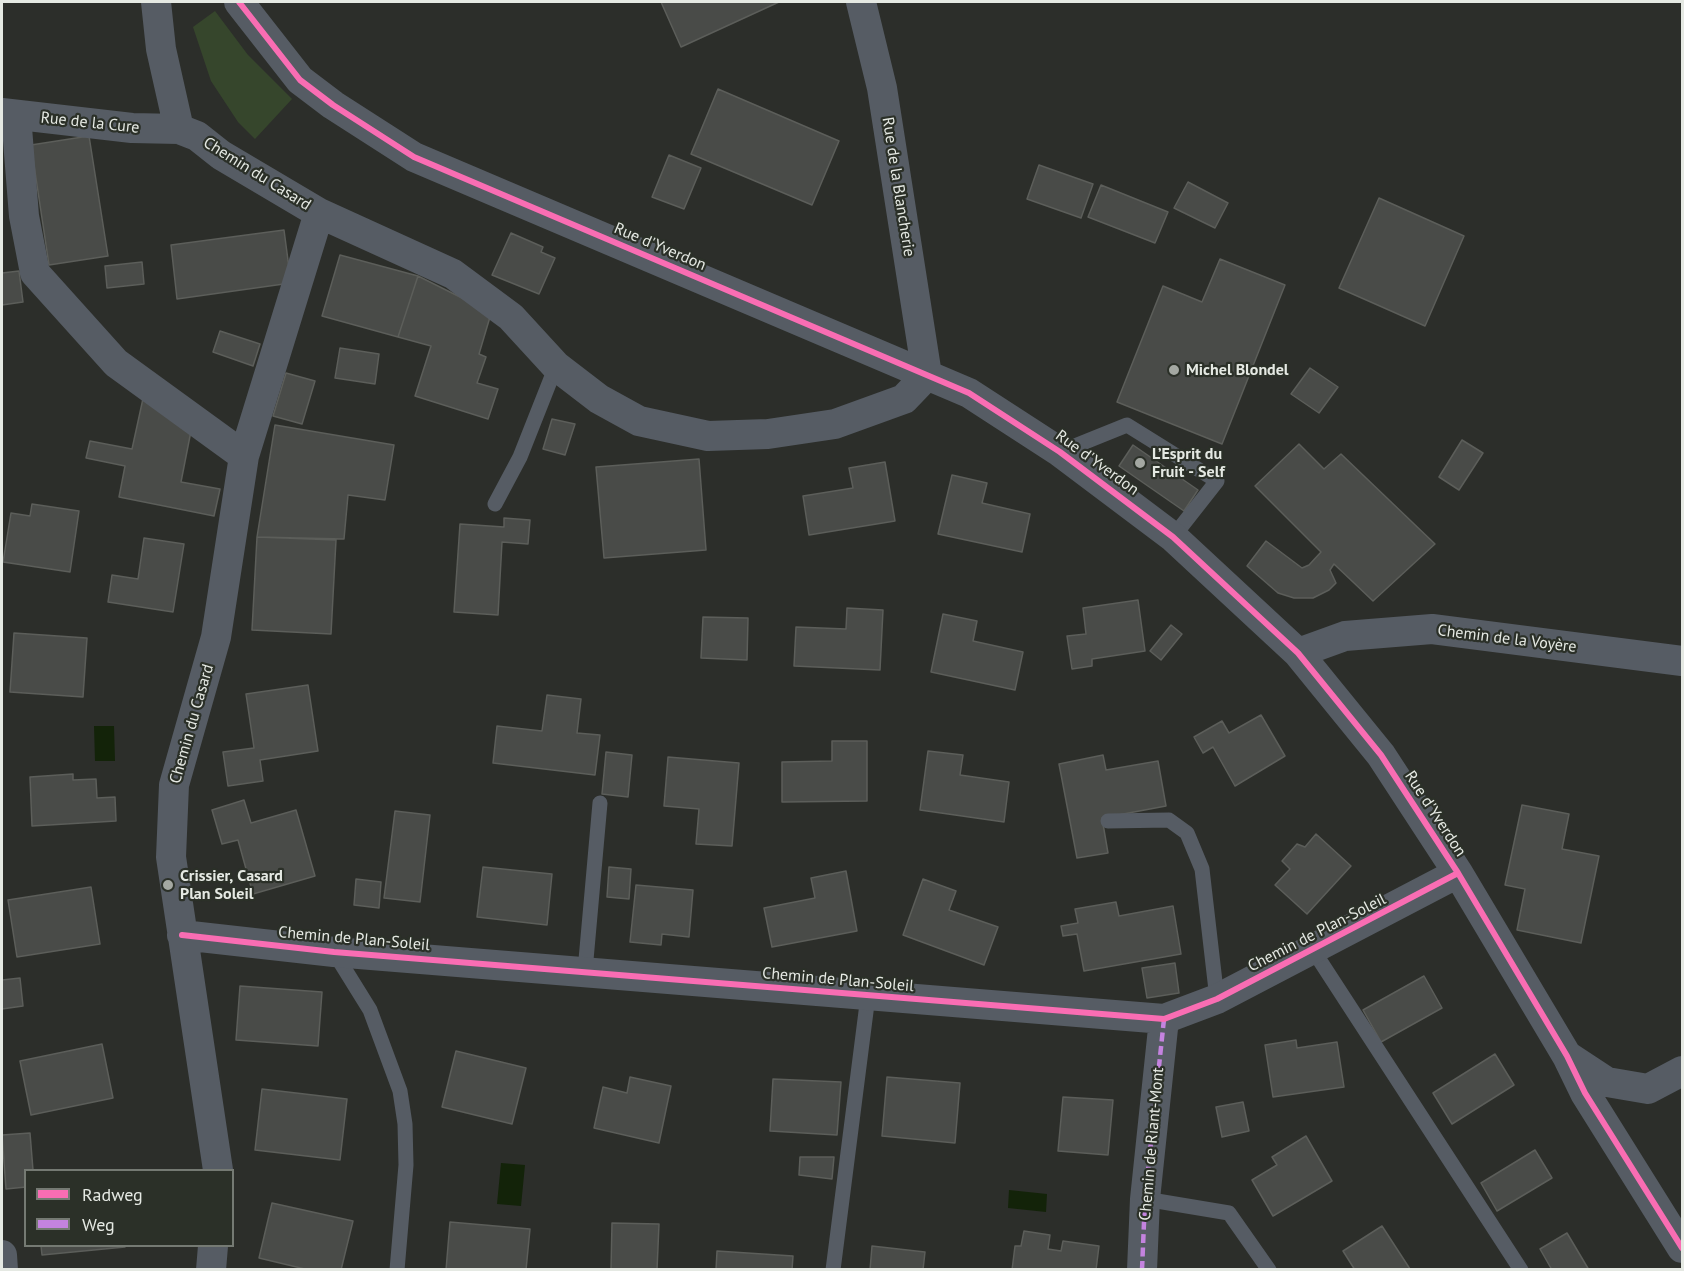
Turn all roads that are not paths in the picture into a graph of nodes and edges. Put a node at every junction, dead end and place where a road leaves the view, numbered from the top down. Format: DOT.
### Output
graph roads {
  1 [pos="156,2"];
  2 [pos="239,2"];
  3 [pos="861,2"];
  4 [pos="9,114"];
  5 [pos="179,129"];
  6 [pos="319,213"];
  7 [pos="556,366"];
  8 [pos="927,375"];
  9 [pos="1060,452"];
  10 [pos="244,456"];
  11 [pos="495,504"];
  12 [pos="1173,537"];
  13 [pos="1298,652"];
  14 [pos="1683,661"];
  15 [pos="600,803"];
  16 [pos="1108,821"];
  17 [pos="1458,873"];
  18 [pos="182,935"];
  19 [pos="1313,950"];
  20 [pos="334,952"];
  21 [pos="585,971"];
  22 [pos="868,996"];
  23 [pos="1217,999"];
  24 [pos="1164,1019"];
  25 [pos="1567,1056"];
  26 [pos="1683,1071"];
  27 [pos="218,1169"];
  28 [pos="1145,1199"];
  29 [pos="213,1247"];
  30 [pos="1683,1248"];
  31 [pos="2,1256"];
  32 [pos="3,1269"];
  33 [pos="211,1269"];
  34 [pos="397,1269"];
  35 [pos="833,1269"];
  36 [pos="1142,1269"];
  37 [pos="1269,1269"];
  38 [pos="1521,1269"];
  1 -- 5 [label="street"];
  2 -- 8 [label="street, Rue d'Yverdon"];
  3 -- 8 [label="street, Rue de la Blancherie"];
  4 -- 5 [label="street, Rue de la Cure"];
  4 -- 10 [label="street"];
  5 -- 6 [label="street, Chemin du Casard"];
  6 -- 7 [label="street"];
  6 -- 10 [label="street, Chemin du Casard"];
  7 -- 8 [label="street"];
  7 -- 11 [label="lane"];
  8 -- 9 [label="street, Rue d'Yverdon"];
  9 -- 12 [label="street, Rue d'Yverdon"];
  9 -- 12 [label="lane"];
  10 -- 18 [label="street, Chemin du Casard"];
  12 -- 13 [label="street, Rue d'Yverdon"];
  13 -- 14 [label="street, Chemin de la Voyère"];
  13 -- 17 [label="street, Rue d'Yverdon"];
  15 -- 21 [label="lane"];
  16 -- 23 [label="lane"];
  17 -- 19 [label="street, Chemin de Plan-Soleil"];
  17 -- 25 [label="street, Rue d'Yverdon"];
  18 -- 20 [label="street, Chemin de Plan-Soleil"];
  18 -- 27 [label="street, Chemin du Casard"];
  19 -- 23 [label="street, Chemin de Plan-Soleil"];
  19 -- 38 [label="lane"];
  20 -- 21 [label="street, Chemin de Plan-Soleil"];
  20 -- 34 [label="lane, Chemin de Plan-Soleil"];
  21 -- 22 [label="street, Chemin de Plan-Soleil"];
  22 -- 24 [label="street, Chemin de Plan-Soleil"];
  22 -- 35 [label="lane, Chemin de Plan-Soleil"];
  23 -- 24 [label="street, Chemin de Plan-Soleil"];
  24 -- 28 [label="street, Chemin de Riant-Mont"];
  25 -- 26 [label="street, Rue d'Yverdon"];
  25 -- 30 [label="street, Rue d'Yverdon"];
  28 -- 36 [label="street, Chemin de Riant-Mont"];
  28 -- 37 [label="lane"];
  29 -- 33 [label="street"];
  31 -- 32 [label="street"];
}
